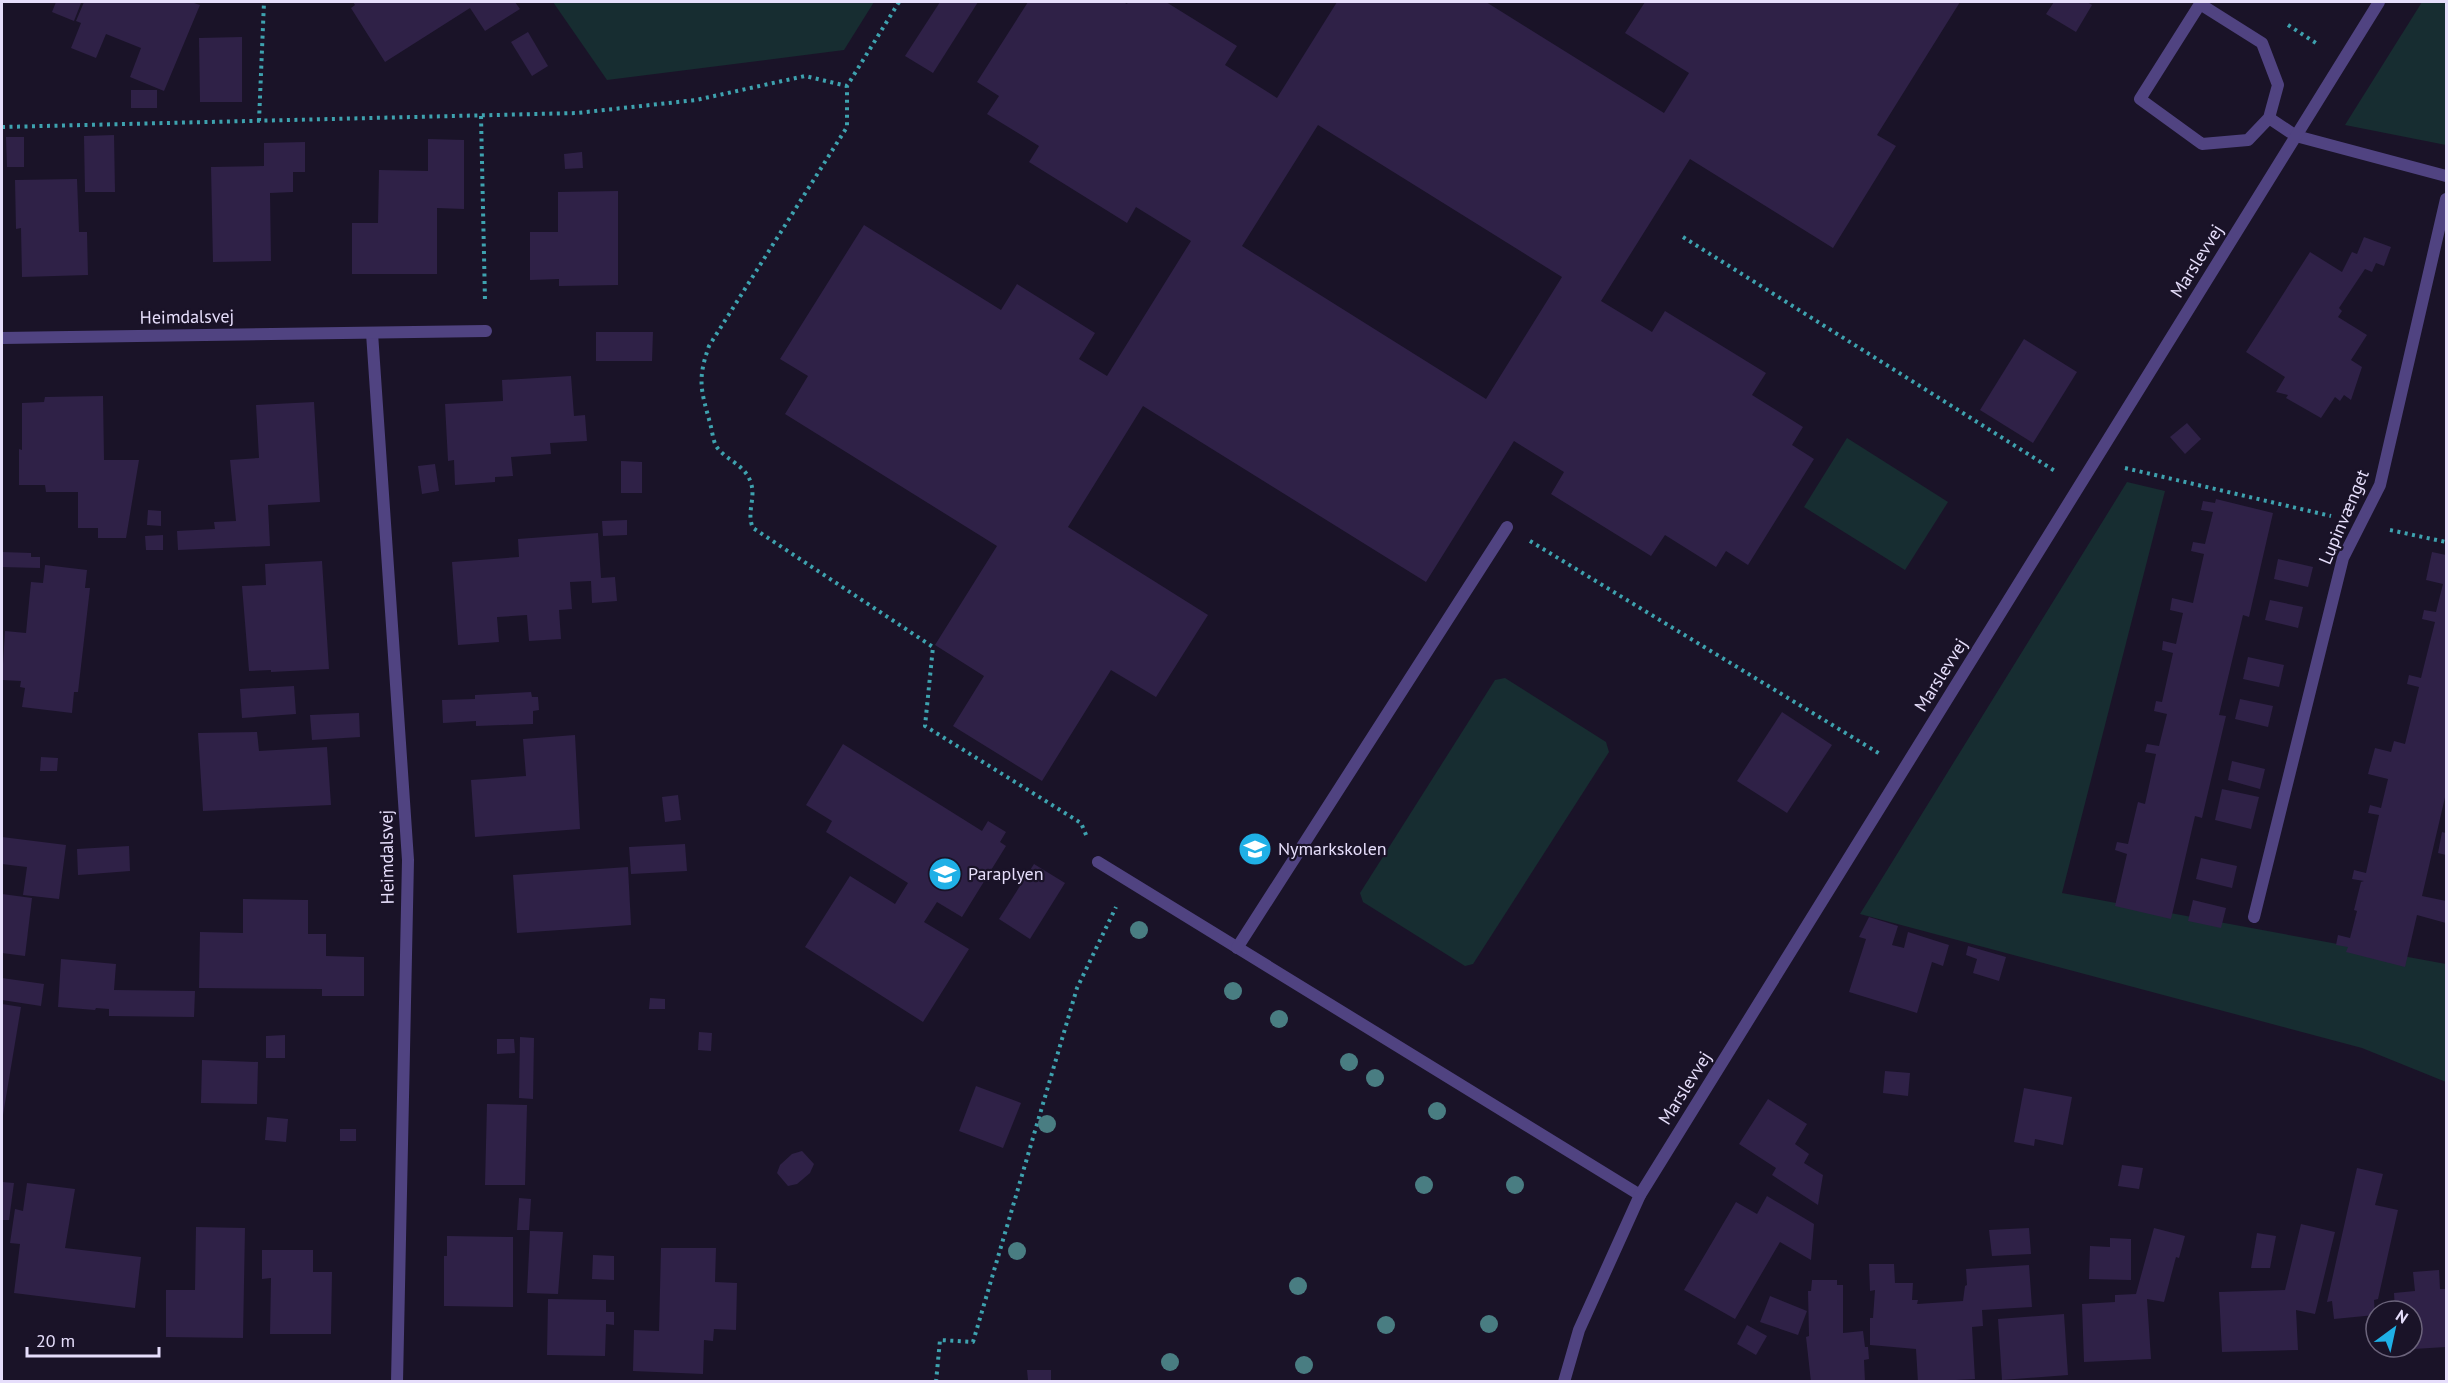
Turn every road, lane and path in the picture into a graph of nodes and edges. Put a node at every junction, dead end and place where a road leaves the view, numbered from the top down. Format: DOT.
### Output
graph roads {
  1 [pos="264,2"];
  2 [pos="899,2"];
  3 [pos="2379,2"];
  4 [pos="2287,25"];
  5 [pos="2343,60"];
  6 [pos="847,86"];
  7 [pos="481,116"];
  8 [pos="2269,118"];
  9 [pos="260,121"];
  10 [pos="2,127"];
  11 [pos="2296,136"];
  12 [pos="2446,176"];
  13 [pos="2446,199"];
  14 [pos="1683,237"];
  15 [pos="486,331"];
  16 [pos="372,333"];
  17 [pos="2,338"];
  18 [pos="2095,461"];
  19 [pos="2079,486"];
  20 [pos="2361,523"];
  21 [pos="1507,527"];
  22 [pos="2446,542"];
  23 [pos="1904,769"];
  24 [pos="1098,862"];
  25 [pos="1128,882"];
  26 [pos="2254,917"];
  27 [pos="1237,948"];
  28 [pos="1640,1195"];
  29 [pos="397,1382"];
  30 [pos="936,1382"];
  31 [pos="1564,1382"];
  1 -- 9 [label="path"];
  2 -- 6 [label="path"];
  3 -- 5 [label="street, Marslevvej"];
  4 -- 5 [label="path"];
  5 -- 11 [label="street, Marslevvej"];
  6 -- 7 [label="path"];
  6 -- 24 [label="path"];
  7 -- 9 [label="path"];
  7 -- 15 [label="path"];
  8 -- 8 [label="street"];
  8 -- 11 [label="street"];
  9 -- 10 [label="path"];
  11 -- 12 [label="street"];
  11 -- 18 [label="street, Marslevvej"];
  13 -- 20 [label="street, Lupinvænget"];
  14 -- 19 [label="path"];
  15 -- 16 [label="street, Heimdalsvej"];
  16 -- 17 [label="street, Heimdalsvej"];
  16 -- 29 [label="street, Heimdalsvej"];
  18 -- 19 [label="street, Marslevvej"];
  18 -- 20 [label="path"];
  19 -- 23 [label="street, Marslevvej"];
  20 -- 22 [label="path"];
  20 -- 26 [label="street, Lupinvænget"];
  21 -- 23 [label="path"];
  21 -- 27 [label="street"];
  23 -- 28 [label="street, Marslevvej"];
  24 -- 25 [label="street"];
  25 -- 27 [label="street"];
  25 -- 30 [label="path"];
  27 -- 28 [label="street"];
  28 -- 31 [label="street, Marslevvej"];
}
